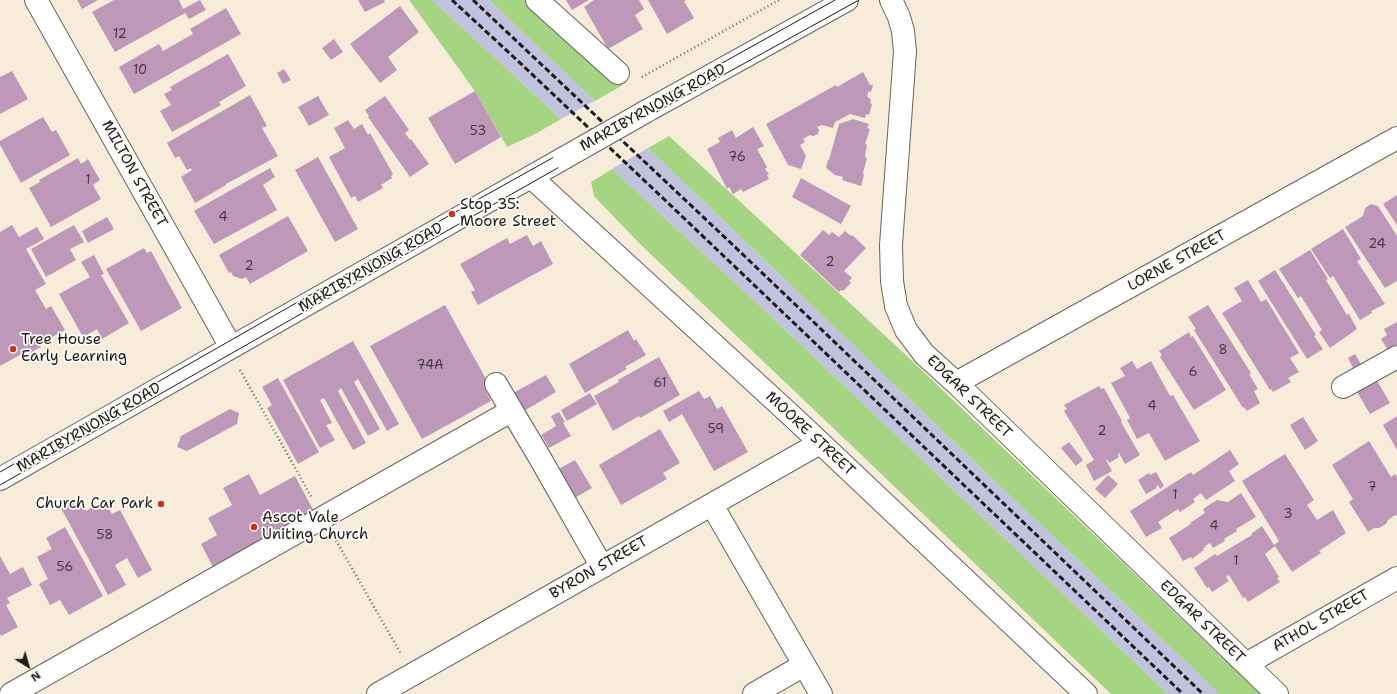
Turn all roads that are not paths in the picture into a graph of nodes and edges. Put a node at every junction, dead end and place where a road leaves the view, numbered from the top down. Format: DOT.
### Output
graph roads {
  1 [pos="36,0"];
  2 [pos="537,0"];
  3 [pos="848,0"];
  4 [pos="891,0"];
  5 [pos="628,78"];
  6 [pos="1397,138"];
  7 [pos="531,178"];
  8 [pos="231,347"];
  9 [pos="1397,357"];
  10 [pos="956,383"];
  11 [pos="496,384"];
  12 [pos="1343,387"];
  13 [pos="511,411"];
  14 [pos="820,443"];
  15 [pos="0,479"];
  16 [pos="712,505"];
  17 [pos="602,567"];
  18 [pos="1397,578"];
  19 [pos="1246,664"];
  20 [pos="804,665"];
  21 [pos="11,694"];
  22 [pos="378,694"];
  23 [pos="754,694"];
  24 [pos="821,694"];
  25 [pos="1086,694"];
  26 [pos="1277,694"];
  1 -- 8 [label="street, MILTON STREET"];
  2 -- 5 [label="street"];
  3 -- 7 [label="street, MARIBYRNONG ROAD, bridge"];
  4 -- 10 [label="street, EDGAR STREET"];
  6 -- 10 [label="street, LORNE STREET"];
  7 -- 8 [label="street, MARIBYRNONG ROAD"];
  7 -- 14 [label="street, MOORE STREET"];
  8 -- 15 [label="street, MARIBYRNONG ROAD"];
  9 -- 12 [label="street"];
  10 -- 19 [label="street, EDGAR STREET"];
  11 -- 13 [label="street"];
  13 -- 17 [label="street"];
  13 -- 21 [label="street"];
  14 -- 16 [label="street, BYRON STREET"];
  14 -- 25 [label="street, MOORE STREET"];
  16 -- 17 [label="street, BYRON STREET"];
  16 -- 20 [label="street"];
  17 -- 22 [label="street, BYRON STREET"];
  18 -- 19 [label="street, ATHOL STREET"];
  19 -- 26 [label="street, EDGAR STREET"];
  20 -- 23 [label="street"];
  20 -- 24 [label="street"];
}
